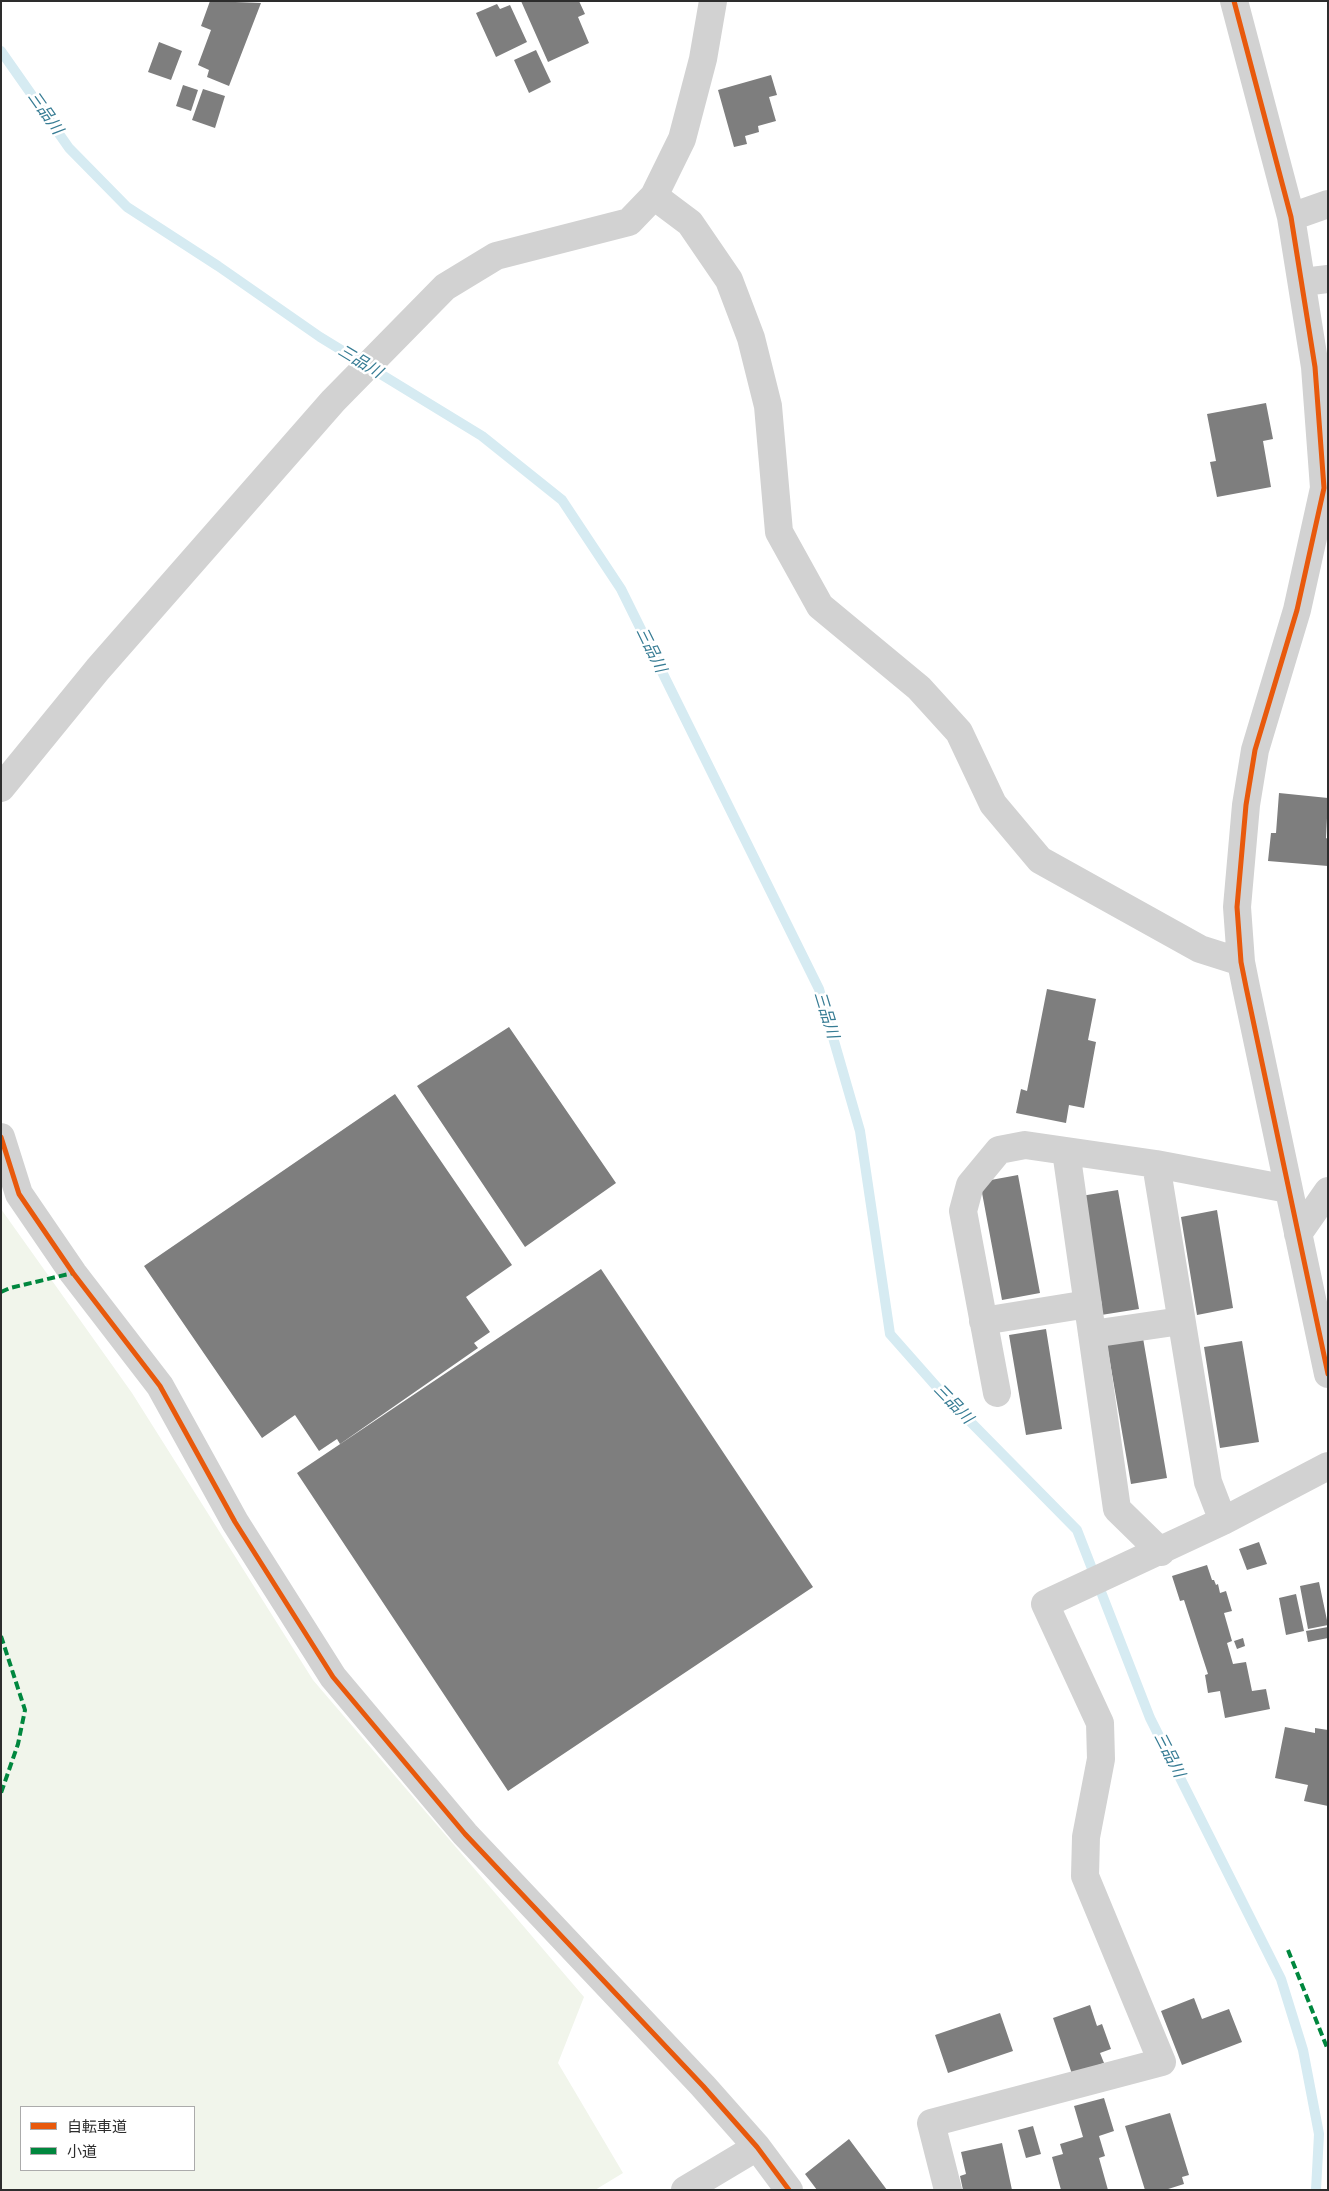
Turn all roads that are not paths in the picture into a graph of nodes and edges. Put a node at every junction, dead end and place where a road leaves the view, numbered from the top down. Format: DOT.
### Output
graph roads {
  1 [pos="713,1"];
  2 [pos="1234,1"];
  3 [pos="654,196"];
  4 [pos="1328,204"];
  5 [pos="1291,217"];
  6 [pos="1315,280"];
  7 [pos="1,788"];
  8 [pos="1241,962"];
  9 [pos="1,1137"];
  10 [pos="1066,1151"];
  11 [pos="1156,1164"];
  12 [pos="1288,1189"];
  13 [pos="1328,1192"];
  14 [pos="1298,1234"];
  15 [pos="1088,1304"];
  16 [pos="983,1321"];
  17 [pos="1182,1321"];
  18 [pos="1092,1334"];
  19 [pos="1328,1374"];
  20 [pos="997,1393"];
  21 [pos="1328,1466"];
  22 [pos="1223,1522"];
  23 [pos="1161,1552"];
  24 [pos="757,2147"];
  25 [pos="686,2190"];
  26 [pos="789,2190"];
  27 [pos="948,2190"];
  1 -- 3 [label="street"];
  2 -- 5 [label="street"];
  3 -- 7 [label="street"];
  3 -- 8 [label="street"];
  4 -- 5 [label="street"];
  5 -- 6 [label="street"];
  6 -- 8 [label="street"];
  8 -- 12 [label="street"];
  9 -- 24 [label="street"];
  10 -- 11 [label="street"];
  10 -- 15 [label="street"];
  10 -- 16 [label="street"];
  11 -- 12 [label="street"];
  11 -- 17 [label="street"];
  12 -- 14 [label="street"];
  13 -- 14 [label="street"];
  14 -- 19 [label="street"];
  15 -- 16 [label="street"];
  15 -- 18 [label="street"];
  16 -- 20 [label="street"];
  17 -- 18 [label="street"];
  17 -- 22 [label="street"];
  18 -- 23 [label="street"];
  21 -- 22 [label="street"];
  22 -- 23 [label="street"];
  23 -- 27 [label="street"];
  24 -- 25 [label="street"];
  24 -- 26 [label="street"];
}
